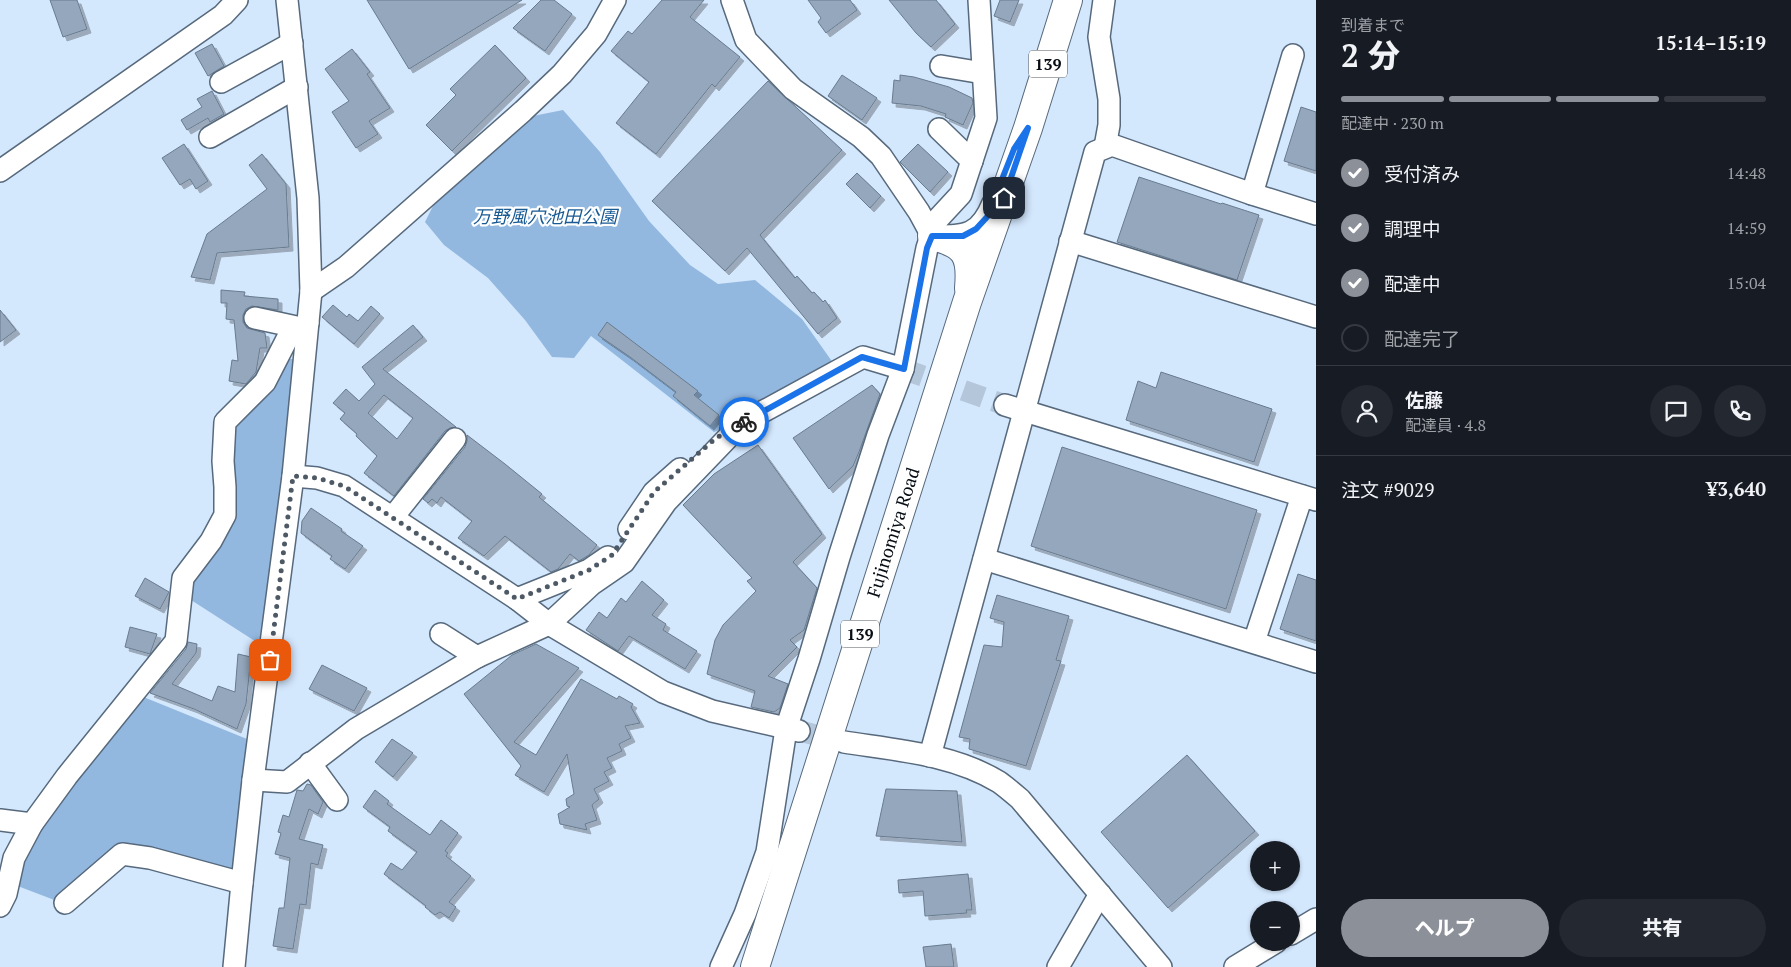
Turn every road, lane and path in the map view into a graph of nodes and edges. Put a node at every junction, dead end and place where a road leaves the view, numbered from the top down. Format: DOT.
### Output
graph roads {
  1 [pos="237,0"];
  2 [pos="287,0"];
  3 [pos="615,0"];
  4 [pos="732,0"];
  5 [pos="979,0"];
  6 [pos="1068,0"];
  7 [pos="1104,0"];
  8 [pos="292,43"];
  9 [pos="1293,55"];
  10 [pos="941,66"];
  11 [pos="984,73"];
  12 [pos="220,82"];
  13 [pos="297,87"];
  14 [pos="1028,128"];
  15 [pos="939,129"];
  16 [pos="210,137"];
  17 [pos="1105,148"];
  18 [pos="972,161"];
  19 [pos="0,171"];
  20 [pos="1252,194"];
  21 [pos="1316,214"];
  22 [pos="932,236"];
  23 [pos="1070,241"];
  24 [pos="311,291"];
  25 [pos="967,302"];
  26 [pos="1316,317"];
  27 [pos="255,318"];
  28 [pos="304,326"];
  29 [pos="904,369"];
  30 [pos="1015,408"];
  31 [pos="743,422"];
  32 [pos="455,439"];
  33 [pos="293,476"];
  34 [pos="1309,498"];
  35 [pos="393,518"];
  36 [pos="984,559"];
  37 [pos="517,599"];
  38 [pos="549,624"];
  39 [pos="441,634"];
  40 [pos="1254,642"];
  41 [pos="477,657"];
  42 [pos="1316,662"];
  43 [pos="793,730"];
  44 [pos="844,742"];
  45 [pos="930,756"];
  46 [pos="310,763"];
  47 [pos="254,780"];
  48 [pos="337,800"];
  49 [pos="0,820"];
  50 [pos="32,824"];
  51 [pos="242,883"];
  52 [pos="1100,894"];
  53 [pos="65,903"];
  54 [pos="0,906"];
  55 [pos="1316,919"];
  56 [pos="1300,929"];
  57 [pos="1261,951"];
  58 [pos="234,967"];
  59 [pos="721,967"];
  60 [pos="754,967"];
  61 [pos="1058,967"];
  62 [pos="1162,967"];
  63 [pos="1235,967"];
  1 -- 19 [label="street"];
  2 -- 8 [label="street"];
  3 -- 24 [label="street"];
  4 -- 22 [label="street"];
  5 -- 11 [label="street"];
  6 -- 14 [label="highway, 139"];
  7 -- 17 [label="street"];
  8 -- 12 [label="street"];
  8 -- 13 [label="street"];
  9 -- 20 [label="street"];
  10 -- 11 [label="street"];
  11 -- 18 [label="street"];
  13 -- 16 [label="street"];
  13 -- 24 [label="street"];
  14 -- 22 [label="street"];
  14 -- 25 [label="highway, Fujinomiya Road / 139"];
  15 -- 18 [label="street"];
  17 -- 20 [label="street"];
  17 -- 23 [label="street"];
  18 -- 22 [label="street"];
  20 -- 21 [label="street"];
  22 -- 25 [label="highway"];
  22 -- 29 [label="street"];
  23 -- 26 [label="street"];
  23 -- 30 [label="street"];
  24 -- 28 [label="street"];
  25 -- 60 [label="highway, Fujinomiya Road / 139"];
  27 -- 28 [label="street"];
  28 -- 33 [label="street"];
  28 -- 50 [label="street"];
  29 -- 31 [label="street"];
  29 -- 43 [label="street"];
  30 -- 34 [label="street"];
  30 -- 36 [label="street"];
  31 -- 37 [label="street"];
  31 -- 38 [label="street"];
  32 -- 35 [label="street"];
  33 -- 35 [label="street"];
  33 -- 47 [label="street"];
  34 -- 40 [label="street"];
  35 -- 37 [label="street"];
  36 -- 40 [label="street"];
  36 -- 45 [label="street"];
  37 -- 38 [label="street"];
  38 -- 41 [label="street"];
  38 -- 43 [label="street"];
  39 -- 41 [label="street"];
  40 -- 42 [label="street"];
  41 -- 46 [label="street"];
  43 -- 59 [label="street"];
  44 -- 45 [label="street"];
  45 -- 52 [label="street"];
  46 -- 47 [label="street"];
  46 -- 48 [label="street"];
  47 -- 51 [label="street"];
  49 -- 50 [label="street"];
  50 -- 54 [label="street"];
  51 -- 53 [label="street"];
  51 -- 58 [label="street"];
  52 -- 61 [label="street"];
  52 -- 62 [label="street"];
  55 -- 56 [label="street"];
  57 -- 63 [label="street"];
}
